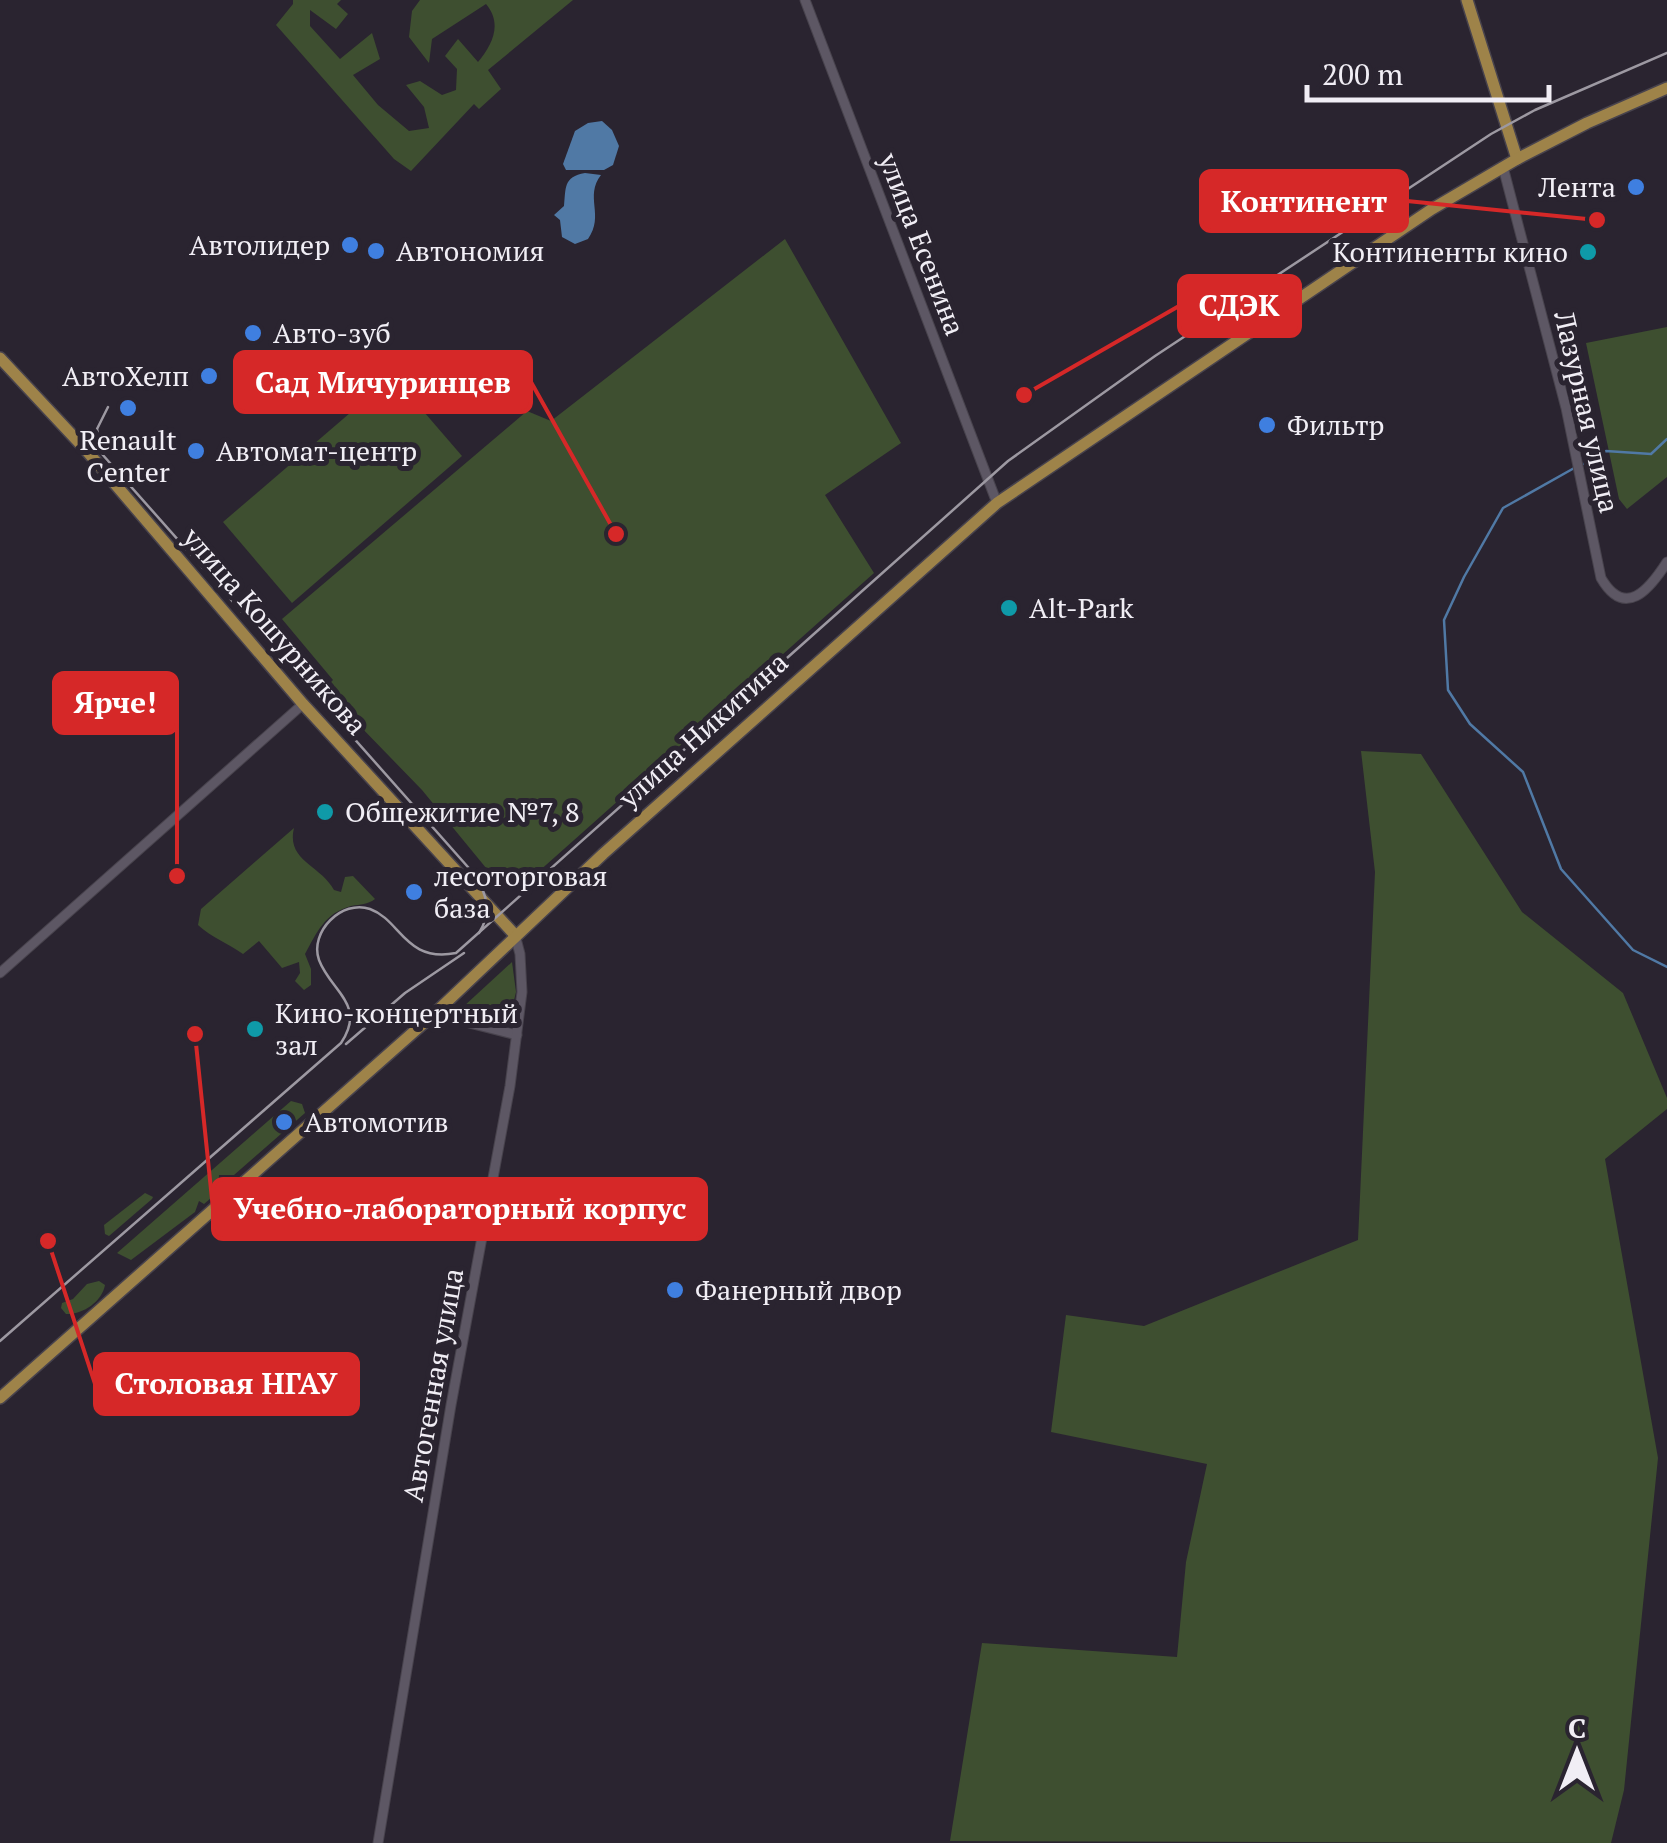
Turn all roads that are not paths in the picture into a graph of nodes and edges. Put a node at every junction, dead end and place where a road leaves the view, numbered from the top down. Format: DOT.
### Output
graph roads {
  1 [pos="806,0"];
  2 [pos="1467,0"];
  3 [pos="1667,88"];
  4 [pos="1517,159"];
  5 [pos="1503,167"];
  6 [pos="0,358"];
  7 [pos="996,503"];
  8 [pos="1667,562"];
  9 [pos="303,704"];
  10 [pos="515,935"];
  11 [pos="0,973"];
  12 [pos="434,1014"];
  13 [pos="516,1035"];
  14 [pos="0,1398"];
  15 [pos="378,1843"];
  1 -- 7 [label="street, улица Есенина"];
  2 -- 4 [label="main road"];
  3 -- 4 [label="main road, улица Никитина"];
  4 -- 5 [label="main road, улица Никитина"];
  5 -- 7 [label="main road, улица Никитина"];
  5 -- 8 [label="street, Лазурная улица"];
  6 -- 9 [label="main road, улица Кошурникова"];
  7 -- 10 [label="main road, улица Никитина"];
  9 -- 10 [label="main road, улица Кошурникова"];
  9 -- 11 [label="street"];
  10 -- 12 [label="main road, улица Никитина"];
  10 -- 13 [label="street, Автогенная улица"];
  12 -- 13 [label="street"];
  12 -- 14 [label="main road, улица Никитина"];
  13 -- 15 [label="street, Автогенная улица"];
}
